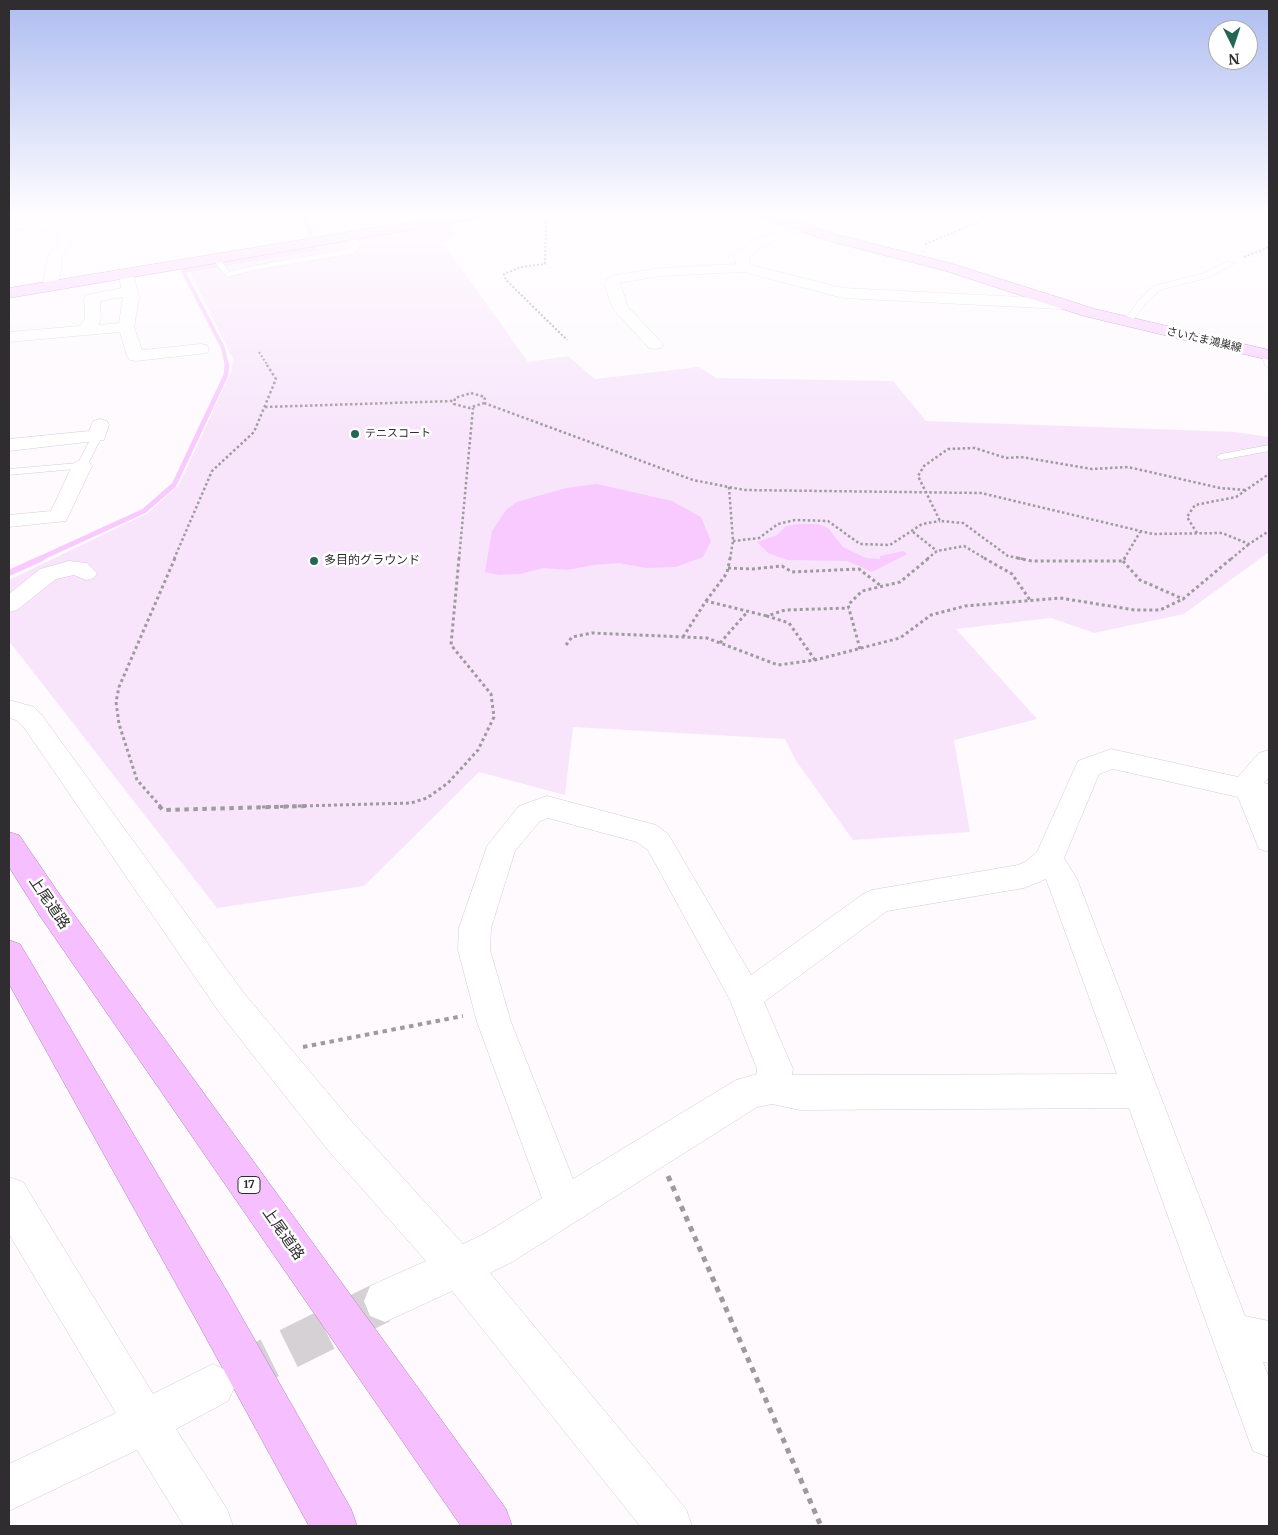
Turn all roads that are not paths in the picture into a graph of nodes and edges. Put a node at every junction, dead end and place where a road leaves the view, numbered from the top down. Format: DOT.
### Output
graph roads {
  1 [pos="47,287"];
  2 [pos="129,287"];
  3 [pos="613,287"];
  4 [pos="811,287"];
  5 [pos="1009,287"];
  6 [pos="1162,287"];
  7 [pos="130,291"];
  8 [pos="9,293"];
  9 [pos="1061,304"];
  10 [pos="1127,322"];
  11 [pos="126,327"];
  12 [pos="86,330"];
  13 [pos="9,337"];
  14 [pos="654,344"];
  15 [pos="201,350"];
  16 [pos="1268,358"];
  17 [pos="98,430"];
  18 [pos="9,445"];
  19 [pos="1269,448"];
  20 [pos="1221,457"];
  21 [pos="82,466"];
  22 [pos="9,472"];
  23 [pos="9,521"];
  24 [pos="86,573"];
  25 [pos="9,605"];
  26 [pos="9,709"];
  27 [pos="1269,760"];
  28 [pos="1259,792"];
  29 [pos="1269,841"];
  30 [pos="9,843"];
  31 [pos="1049,859"];
  32 [pos="9,954"];
  33 [pos="745,995"];
  34 [pos="772,1087"];
  35 [pos="1140,1091"];
  36 [pos="9,1196"];
  37 [pos="565,1207"];
  38 [pos="456,1266"];
  39 [pos="385,1301"];
  40 [pos="1251,1338"];
  41 [pos="213,1386"];
  42 [pos="146,1421"];
  43 [pos="1269,1436"];
  44 [pos="9,1488"];
  45 [pos="210,1526"];
  46 [pos="334,1526"];
  47 [pos="489,1526"];
  48 [pos="669,1526"];
  1 -- 8 [label="main road"];
  2 -- 7 [label="street"];
  3 -- 14 [label="street"];
  4 -- 9 [label="street"];
  5 -- 9 [label="main road, さいたま鴻巣線"];
  6 -- 10 [label="lane"];
  7 -- 11 [label="street"];
  7 -- 12 [label="street"];
  9 -- 10 [label="main road, さいたま鴻巣線"];
  10 -- 16 [label="main road, さいたま鴻巣線"];
  11 -- 12 [label="street"];
  11 -- 15 [label="street"];
  12 -- 13 [label="street"];
  17 -- 18 [label="street"];
  17 -- 21 [label="lane"];
  19 -- 20 [label="lane"];
  21 -- 22 [label="lane"];
  21 -- 23 [label="street"];
  24 -- 25 [label="street"];
  26 -- 38 [label="street"];
  27 -- 28 [label="street"];
  28 -- 29 [label="street"];
  28 -- 31 [label="street"];
  30 -- 47 [label="highway, 上尾道路 / 17"];
  31 -- 33 [label="street"];
  31 -- 35 [label="street"];
  32 -- 46 [label="highway"];
  33 -- 34 [label="street"];
  33 -- 37 [label="street"];
  34 -- 35 [label="street"];
  34 -- 37 [label="street"];
  35 -- 40 [label="street"];
  36 -- 42 [label="street"];
  37 -- 38 [label="street"];
  38 -- 39 [label="street"];
  38 -- 48 [label="street"];
  40 -- 43 [label="street"];
  41 -- 42 [label="street"];
  42 -- 44 [label="street"];
  42 -- 45 [label="street"];
}
